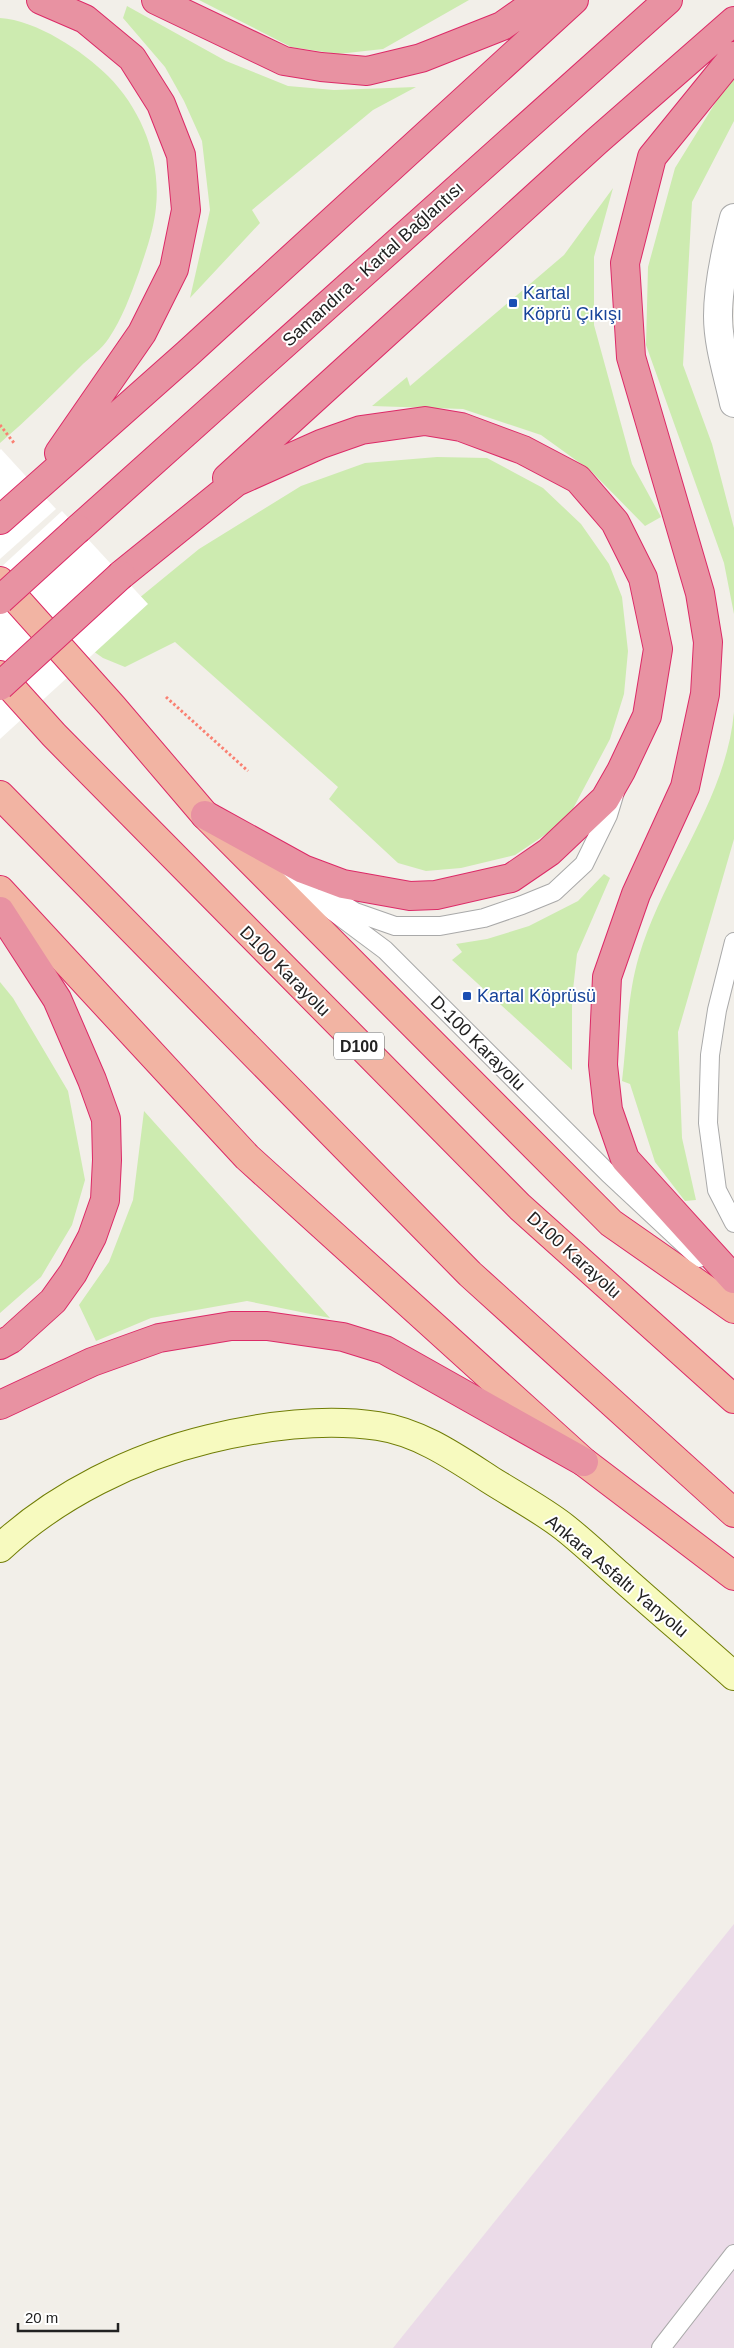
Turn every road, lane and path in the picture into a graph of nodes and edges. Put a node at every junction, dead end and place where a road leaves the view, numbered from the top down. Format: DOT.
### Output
graph roads {
  1 [pos="41,0"];
  2 [pos="156,0"];
  3 [pos="539,0"];
  4 [pos="574,0"];
  5 [pos="668,0"];
  6 [pos="734,21"];
  7 [pos="734,56"];
  8 [pos="734,218"];
  9 [pos="734,403"];
  10 [pos="0,426"];
  11 [pos="14,442"];
  12 [pos="36,488"];
  13 [pos="0,520"];
  14 [pos="120,575"];
  15 [pos="0,581"];
  16 [pos="0,600"];
  17 [pos="0,675"];
  18 [pos="0,686"];
  19 [pos="166,697"];
  20 [pos="248,771"];
  21 [pos="621,771"];
  22 [pos="0,795"];
  23 [pos="204,815"];
  24 [pos="0,890"];
  25 [pos="0,911"];
  26 [pos="734,942"];
  27 [pos="734,1223"];
  28 [pos="734,1278"];
  29 [pos="734,1291"];
  30 [pos="734,1309"];
  31 [pos="0,1345"];
  32 [pos="734,1400"];
  33 [pos="0,1405"];
  34 [pos="584,1462"];
  35 [pos="734,1513"];
  36 [pos="0,1548"];
  37 [pos="734,1576"];
  38 [pos="734,1676"];
  39 [pos="734,2254"];
  40 [pos="661,2348"];
  1 -- 12 [label="highway"];
  2 -- 3 [label="highway"];
  4 -- 12 [label="highway"];
  5 -- 16 [label="highway, Samandıra - Kartal Bağlantısı, bridge"];
  6 -- 14 [label="highway"];
  7 -- 28 [label="highway"];
  8 -- 9 [label="street"];
  10 -- 11 [label="path"];
  12 -- 13 [label="highway"];
  14 -- 18 [label="highway, bridge"];
  14 -- 21 [label="highway"];
  15 -- 23 [label="highway"];
  17 -- 32 [label="highway, D100 Karayolu / D100"];
  19 -- 20 [label="path"];
  21 -- 23 [label="highway"];
  21 -- 23 [label="lane"];
  22 -- 35 [label="highway"];
  23 -- 29 [label="lane, D-100 Karayolu"];
  23 -- 30 [label="highway"];
  24 -- 34 [label="highway"];
  25 -- 31 [label="highway"];
  26 -- 27 [label="lane"];
  33 -- 34 [label="highway"];
  34 -- 37 [label="highway"];
  36 -- 38 [label="main road, Ankara Asfaltı Yanyolu"];
  39 -- 40 [label="lane"];
}
